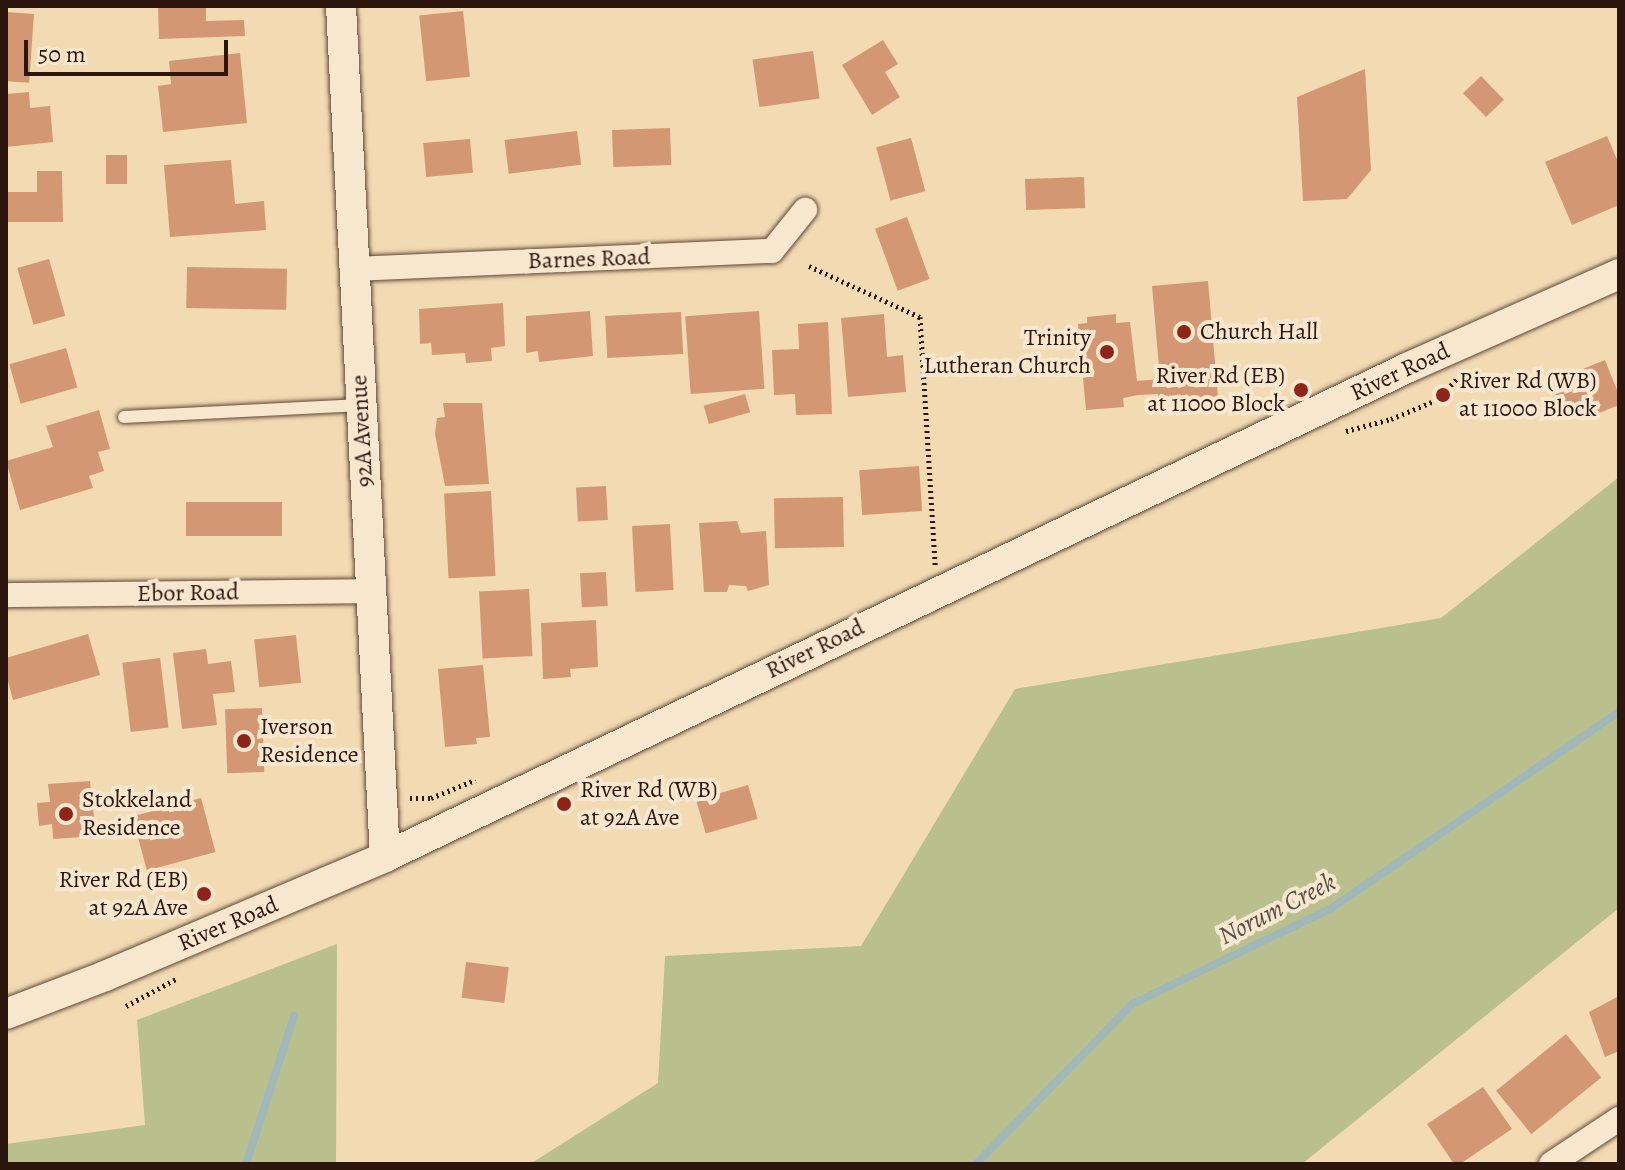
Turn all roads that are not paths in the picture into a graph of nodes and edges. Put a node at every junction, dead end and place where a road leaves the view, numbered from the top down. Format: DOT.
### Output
graph roads {
  1 [pos="341,6"];
  2 [pos="805,210"];
  3 [pos="354,269"];
  4 [pos="1619,274"];
  5 [pos="361,405"];
  6 [pos="124,417"];
  7 [pos="370,591"];
  8 [pos="6,595"];
  9 [pos="385,857"];
  10 [pos="6,1014"];
  11 [pos="1619,1119"];
  12 [pos="1551,1164"];
  1 -- 3 [label="street, 92A Avenue"];
  2 -- 3 [label="street, Barnes Road"];
  3 -- 5 [label="street, 92A Avenue"];
  4 -- 9 [label="street, River Road"];
  5 -- 6 [label="lane"];
  5 -- 7 [label="street, 92A Avenue"];
  7 -- 8 [label="street, Ebor Road"];
  7 -- 9 [label="street, 92A Avenue"];
  9 -- 10 [label="street, River Road"];
  11 -- 12 [label="street"];
}
